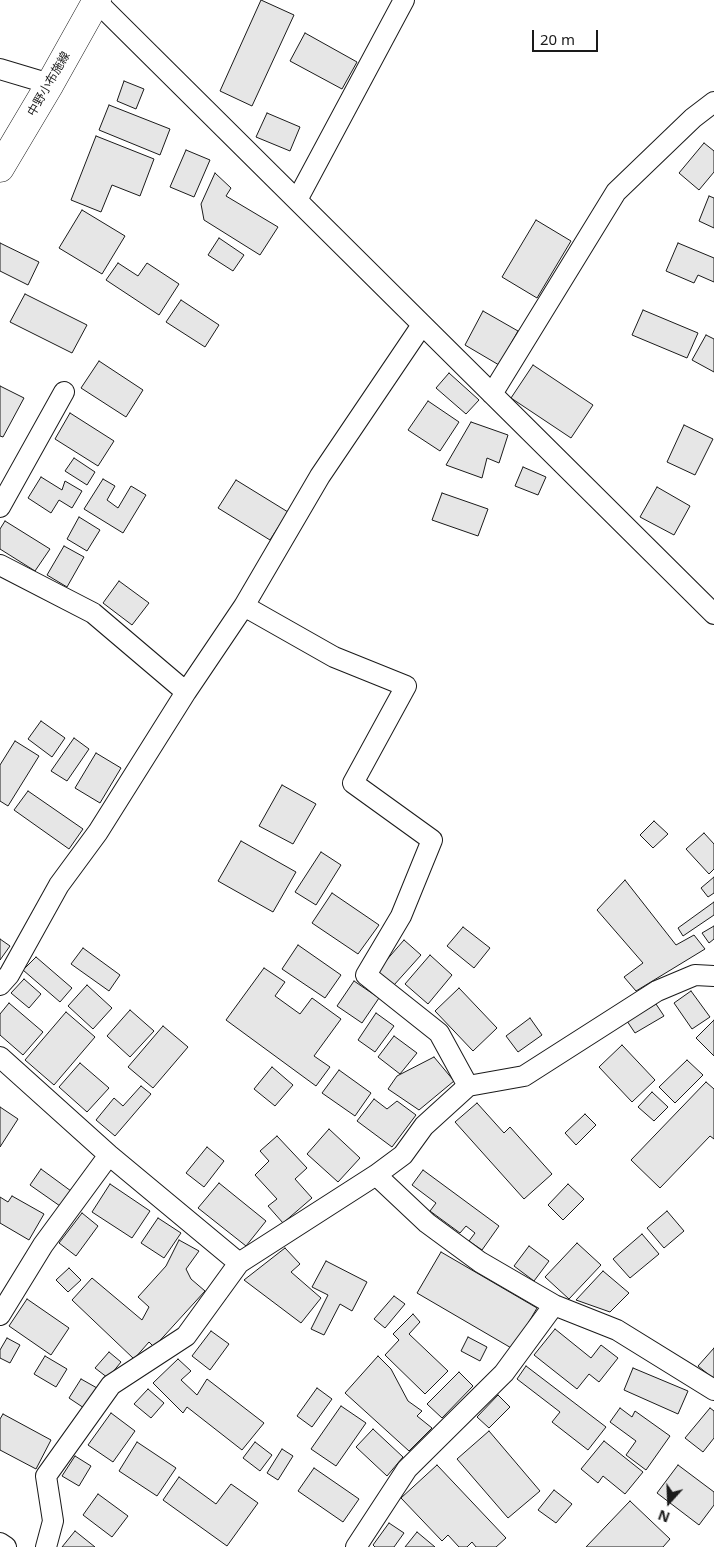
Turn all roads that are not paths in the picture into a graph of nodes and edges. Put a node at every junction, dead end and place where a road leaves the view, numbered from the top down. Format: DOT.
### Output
graph roads {
  1 [pos="97,0"];
  2 [pos="404,0"];
  3 [pos="0,69"];
  4 [pos="50,84"];
  5 [pos="714,102"];
  6 [pos="0,168"];
  7 [pos="297,200"];
  8 [pos="422,325"];
  9 [pos="64,392"];
  10 [pos="492,394"];
  11 [pos="0,507"];
  12 [pos="0,565"];
  13 [pos="244,606"];
  14 [pos="714,614"];
  15 [pos="186,692"];
  16 [pos="714,976"];
  17 [pos="0,985"];
  18 [pos="0,1057"];
  19 [pos="468,1086"];
  20 [pos="109,1155"];
  21 [pos="376,1176"];
  22 [pos="238,1263"];
  23 [pos="554,1304"];
  24 [pos="0,1315"];
  25 [pos="714,1390"];
  26 [pos="0,1543"];
  27 [pos="6,1547"];
  28 [pos="46,1547"];
  29 [pos="356,1547"];
  1 -- 4 [label="main road, 中野小布施線"];
  1 -- 7 [label="street"];
  2 -- 7 [label="street"];
  3 -- 4 [label="street"];
  4 -- 6 [label="main road, 中野小布施線"];
  5 -- 10 [label="street"];
  7 -- 8 [label="street"];
  8 -- 10 [label="street"];
  8 -- 13 [label="street"];
  9 -- 11 [label="street"];
  10 -- 14 [label="street"];
  12 -- 15 [label="street"];
  13 -- 15 [label="street"];
  13 -- 19 [label="street"];
  15 -- 17 [label="street"];
  16 -- 19 [label="street"];
  18 -- 20 [label="street"];
  19 -- 21 [label="street"];
  20 -- 22 [label="street"];
  20 -- 24 [label="street"];
  21 -- 22 [label="street"];
  21 -- 23 [label="street"];
  22 -- 28 [label="street"];
  23 -- 25 [label="street"];
  23 -- 29 [label="street"];
  26 -- 27 [label="street"];
}
